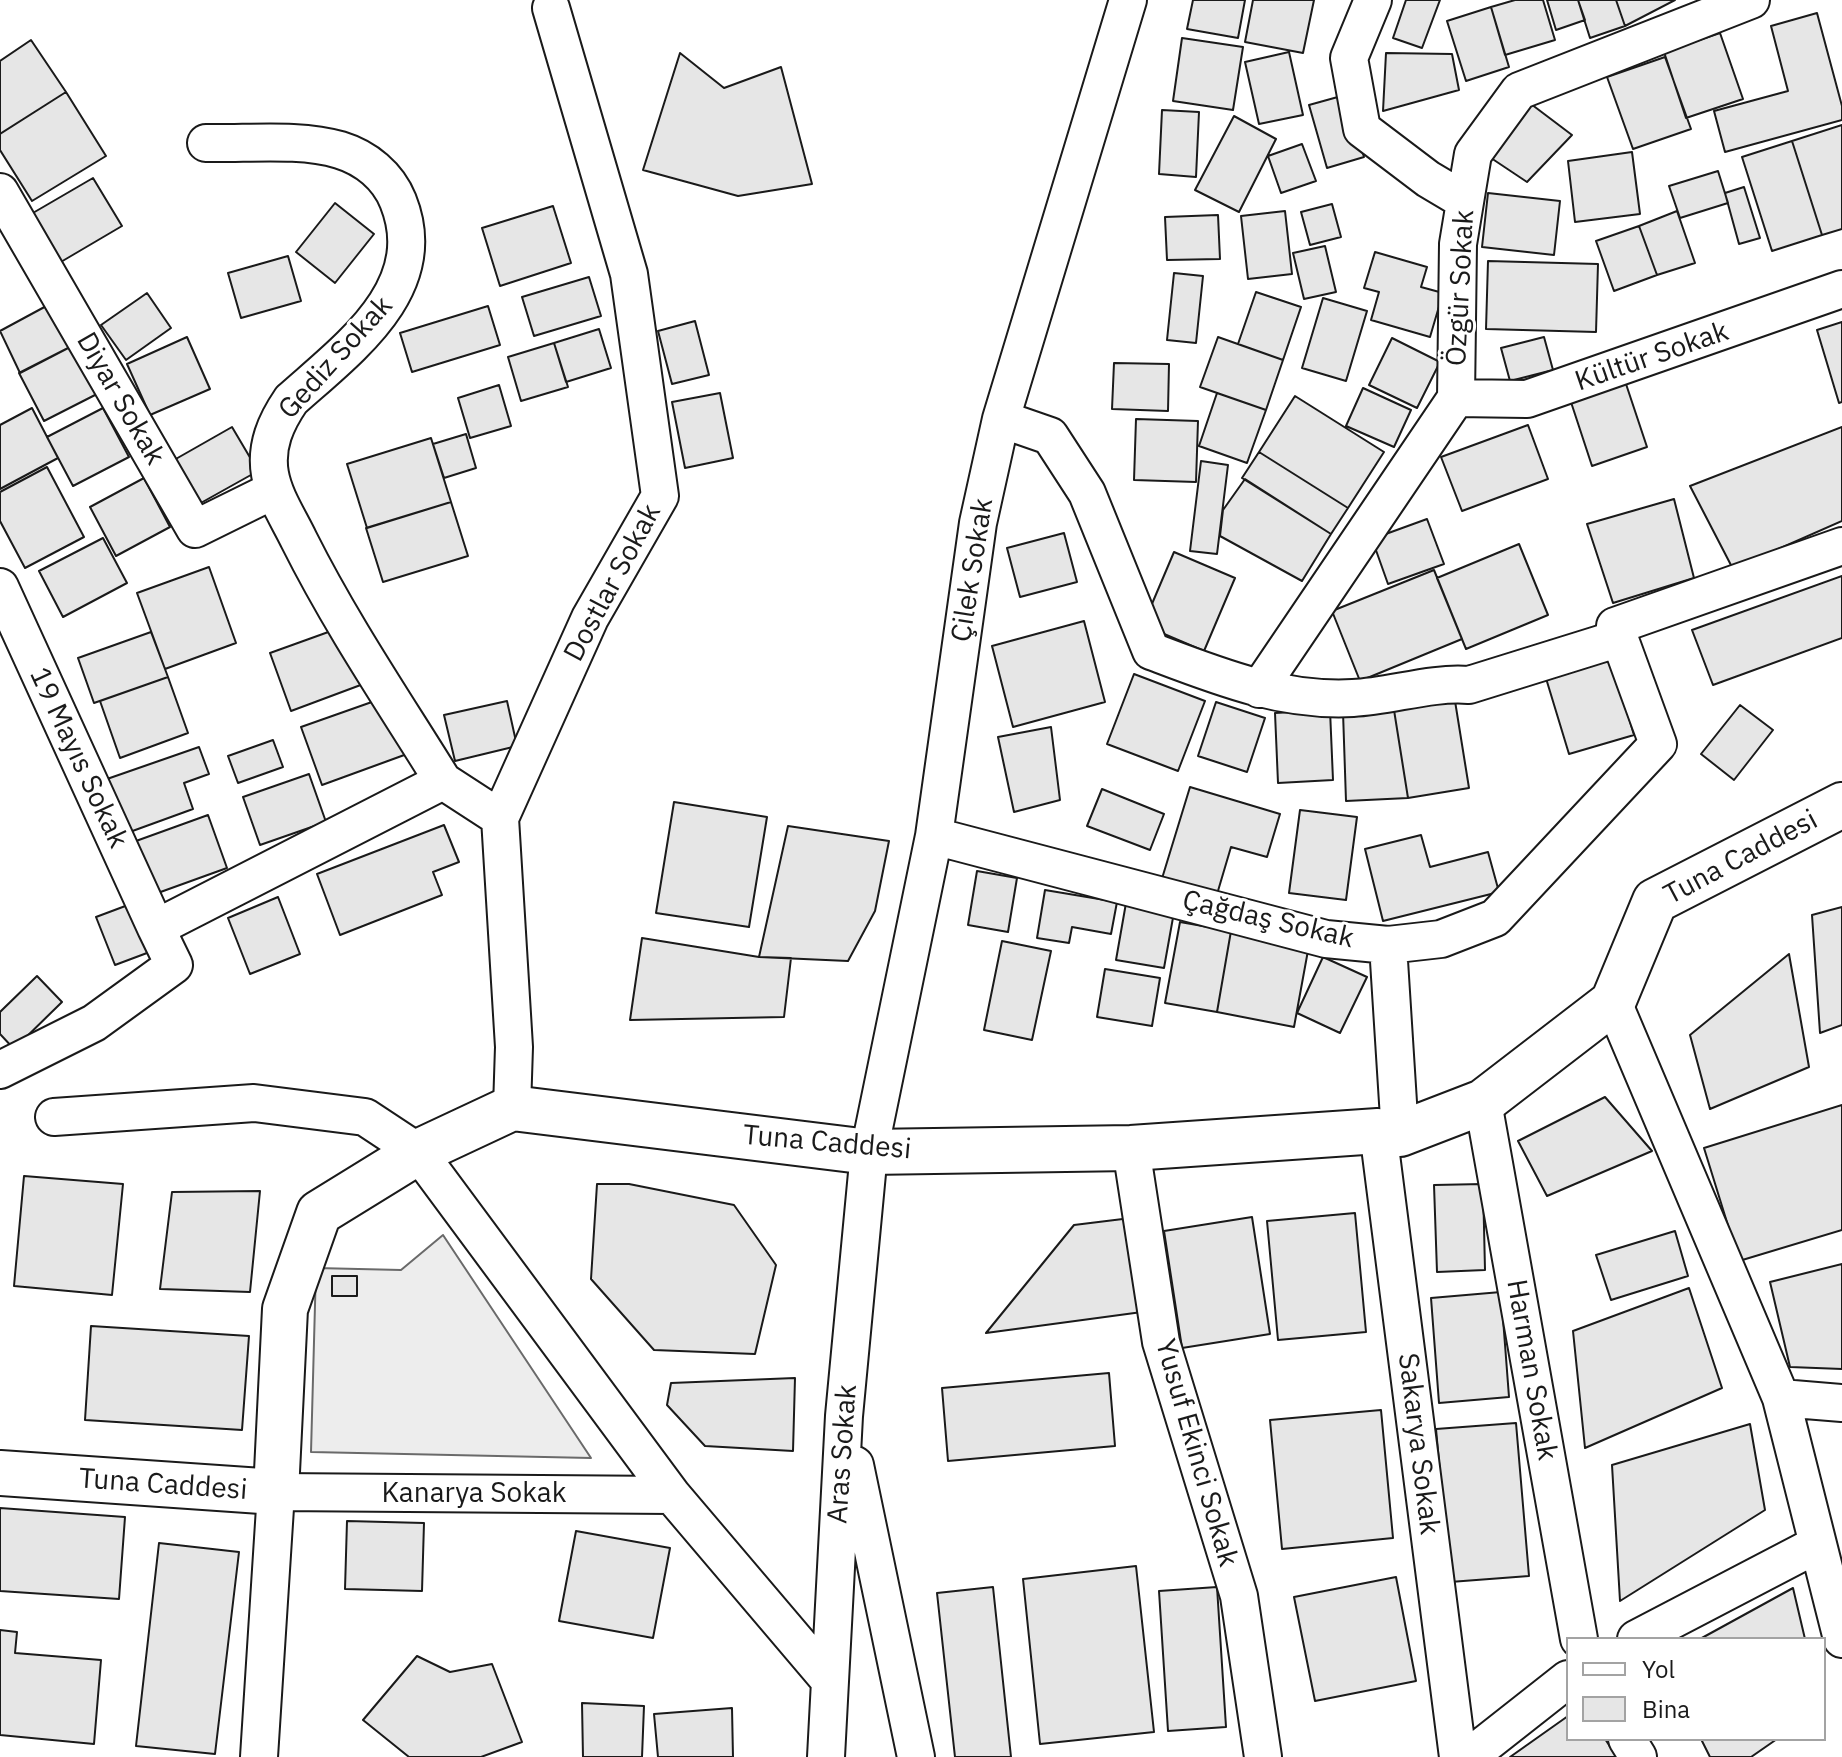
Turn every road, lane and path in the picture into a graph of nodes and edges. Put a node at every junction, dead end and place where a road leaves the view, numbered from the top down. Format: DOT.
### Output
graph roads {
  1 [pos="1128,0"];
  2 [pos="1373,0"];
  3 [pos="1751,0"];
  4 [pos="551,8"];
  5 [pos="206,143"];
  6 [pos="0,192"];
  7 [pos="1465,201"];
  8 [pos="1842,289"];
  9 [pos="1456,398"];
  10 [pos="1001,419"];
  11 [pos="274,490"];
  12 [pos="1842,546"];
  13 [pos="0,587"];
  14 [pos="1618,632"];
  15 [pos="1259,689"];
  16 [pos="443,781"];
  17 [pos="1842,805"];
  18 [pos="500,818"];
  19 [pos="934,836"];
  20 [pos="156,928"];
  21 [pos="1388,945"];
  22 [pos="1613,1002"];
  23 [pos="0,1070"];
  24 [pos="1483,1102"];
  25 [pos="512,1108"];
  26 [pos="54,1117"];
  27 [pos="1389,1132"];
  28 [pos="1131,1148"];
  29 [pos="418,1152"];
  30 [pos="869,1152"];
  31 [pos="1781,1398"];
  32 [pos="1842,1403"];
  33 [pos="844,1416"];
  34 [pos="0,1473"];
  35 [pos="276,1492"];
  36 [pos="672,1495"];
  37 [pos="1818,1544"];
  38 [pos="1835,1581"];
  39 [pos="1579,1637"];
  40 [pos="1640,1637"];
  41 [pos="1842,1639"];
  42 [pos="830,1681"];
  43 [pos="1566,1681"];
  44 [pos="259,1757"];
  45 [pos="826,1757"];
  46 [pos="916,1757"];
  47 [pos="1263,1757"];
  48 [pos="1458,1757"];
  49 [pos="1469,1757"];
  1 -- 10 [label="street, Çilek Sokak"];
  2 -- 7 [label="street"];
  3 -- 7 [label="street, Özgür Sokak"];
  4 -- 18 [label="street, Dostlar Sokak"];
  5 -- 11 [label="street, Gediz Sokak"];
  6 -- 11 [label="street, Diyar Sokak"];
  7 -- 9 [label="street, Özgür Sokak"];
  8 -- 9 [label="street, Kültür Sokak"];
  9 -- 15 [label="street, Özgür Sokak"];
  10 -- 15 [label="street"];
  10 -- 19 [label="street, Çilek Sokak"];
  11 -- 16 [label="street, Gediz Sokak"];
  12 -- 14 [label="street"];
  13 -- 20 [label="street, 19 Mayıs Sokak"];
  14 -- 15 [label="street"];
  14 -- 21 [label="street, Çağdaş Sokak"];
  16 -- 18 [label="street"];
  16 -- 20 [label="street"];
  17 -- 22 [label="street, Tuna Caddesi"];
  18 -- 25 [label="street, Dostlar Sokak"];
  19 -- 21 [label="street, Çağdaş Sokak"];
  19 -- 30 [label="street, Çilek Sokak"];
  20 -- 23 [label="street, 19 Mayıs Sokak"];
  21 -- 27 [label="street, Sakarya Sokak"];
  22 -- 24 [label="street, Tuna Caddesi"];
  22 -- 31 [label="street"];
  24 -- 27 [label="street, Tuna Caddesi"];
  24 -- 39 [label="street, Harman Sokak"];
  25 -- 29 [label="street, Tuna Caddesi"];
  25 -- 30 [label="street, Tuna Caddesi"];
  26 -- 29 [label="street"];
  27 -- 28 [label="street, Tuna Caddesi"];
  27 -- 48 [label="street, Sakarya Sokak"];
  28 -- 30 [label="street, Tuna Caddesi"];
  28 -- 47 [label="street, Yusuf Ekinci Sokak"];
  29 -- 35 [label="street, Tuna Caddesi"];
  29 -- 36 [label="street"];
  30 -- 33 [label="street, Aras Sokak"];
  31 -- 32 [label="street"];
  31 -- 37 [label="street"];
  33 -- 42 [label="street, Aras Sokak"];
  33 -- 46 [label="street"];
  34 -- 35 [label="street, Tuna Caddesi"];
  35 -- 36 [label="street, Kanarya Sokak"];
  35 -- 44 [label="street"];
  36 -- 42 [label="street"];
  37 -- 38 [label="street"];
  37 -- 40 [label="street"];
  38 -- 41 [label="street"];
  42 -- 45 [label="street, Aras Sokak"];
  43 -- 49 [label="street"];
}
